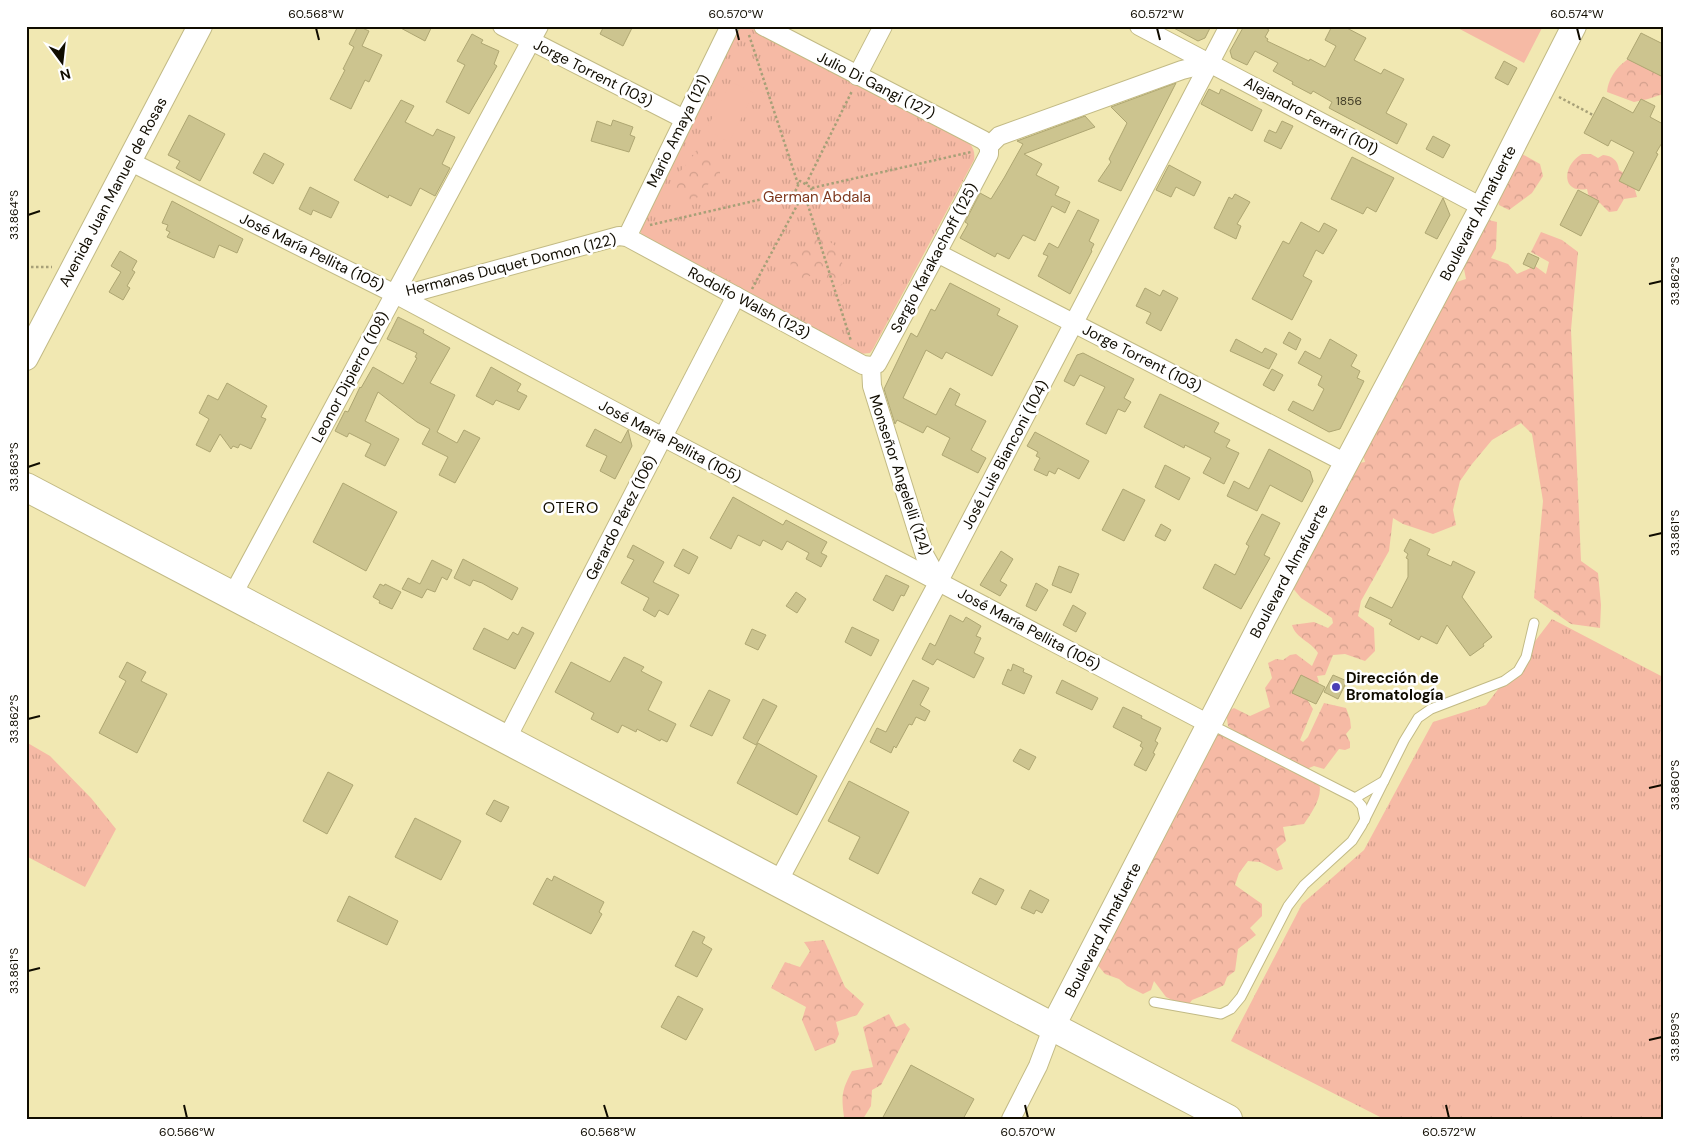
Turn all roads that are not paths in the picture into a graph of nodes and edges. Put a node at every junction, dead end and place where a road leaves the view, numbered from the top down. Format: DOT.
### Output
graph roads {
  1 [pos="200,26"];
  2 [pos="502,26"];
  3 [pos="883,26"];
  4 [pos="1139,26"];
  5 [pos="1229,26"];
  6 [pos="1574,26"];
  7 [pos="747,27"];
  8 [pos="535,34"];
  9 [pos="1210,63"];
  10 [pos="857,76"];
  11 [pos="684,119"];
  12 [pos="976,150"];
  13 [pos="129,161"];
  14 [pos="1482,207"];
  15 [pos="627,237"];
  16 [pos="937,253"];
  17 [pos="395,294"];
  18 [pos="742,295"];
  19 [pos="1074,323"];
  20 [pos="26,358"];
  21 [pos="871,366"];
  22 [pos="663,437"];
  23 [pos="1346,463"];
  24 [pos="26,487"];
  25 [pos="939,581"];
  26 [pos="232,596"];
  27 [pos="1534,623"];
  28 [pos="1209,724"];
  29 [pos="506,740"];
  30 [pos="1384,781"];
  31 [pos="1355,798"];
  32 [pos="1365,820"];
  33 [pos="778,882"];
  34 [pos="1154,1002"];
  35 [pos="1053,1026"];
  36 [pos="1011,1119"];
  37 [pos="1228,1119"];
  1 -- 13 [label="main road, Avenida Juan Manuel de Rosas"];
  2 -- 8 [label="street, Jorge Torrent (103)"];
  3 -- 10 [label="street"];
  4 -- 9 [label="street, Alejandro Ferrari (101)"];
  5 -- 9 [label="street, José Luis Bianconi (104)"];
  6 -- 14 [label="main road, Boulevard Almafuerte"];
  7 -- 10 [label="street, Julio Di Gangi (127)"];
  7 -- 11 [label="street, Mario Amaya (121)"];
  8 -- 11 [label="street, Jorge Torrent (103)"];
  8 -- 17 [label="street, Leonor Dipierro (108)"];
  9 -- 12 [label="street"];
  9 -- 14 [label="street, Alejandro Ferrari (101)"];
  9 -- 19 [label="street, José Luis Bianconi (104)"];
  10 -- 12 [label="street, Julio Di Gangi (127)"];
  11 -- 15 [label="street, Mario Amaya (121)"];
  12 -- 16 [label="street, Sergio Karakachoff (125)"];
  13 -- 17 [label="street, José María Pellita (105)"];
  13 -- 20 [label="main road, Avenida Juan Manuel de Rosas"];
  14 -- 23 [label="main road, Boulevard Almafuerte"];
  15 -- 17 [label="street, Hermanas Duquet Domon (122)"];
  15 -- 18 [label="street, Rodolfo Walsh (123)"];
  16 -- 19 [label="street, Jorge Torrent (103)"];
  16 -- 21 [label="street, Sergio Karakachoff (125)"];
  17 -- 22 [label="street, José María Pellita (105)"];
  17 -- 26 [label="street, Leonor Dipierro (108)"];
  18 -- 21 [label="street, Rodolfo Walsh (123)"];
  18 -- 22 [label="street, Gerardo Pérez (106)"];
  19 -- 23 [label="street, Jorge Torrent (103)"];
  19 -- 25 [label="street, José Luis Bianconi (104)"];
  21 -- 25 [label="street, Monseñor Angelelli (124)"];
  22 -- 25 [label="street, José María Pellita (105)"];
  22 -- 29 [label="street, Gerardo Pérez (106)"];
  23 -- 28 [label="main road, Boulevard Almafuerte"];
  24 -- 26 [label="main road"];
  25 -- 28 [label="street, José María Pellita (105)"];
  25 -- 33 [label="street, José Luis Bianconi (104)"];
  26 -- 29 [label="main road"];
  27 -- 30 [label="lane"];
  28 -- 31 [label="lane"];
  28 -- 35 [label="main road, Boulevard Almafuerte"];
  29 -- 33 [label="main road"];
  30 -- 31 [label="lane"];
  30 -- 32 [label="lane"];
  31 -- 32 [label="lane"];
  32 -- 34 [label="lane"];
  33 -- 35 [label="main road"];
  35 -- 36 [label="street, Boulevard Almafuerte"];
  35 -- 37 [label="main road"];
}
